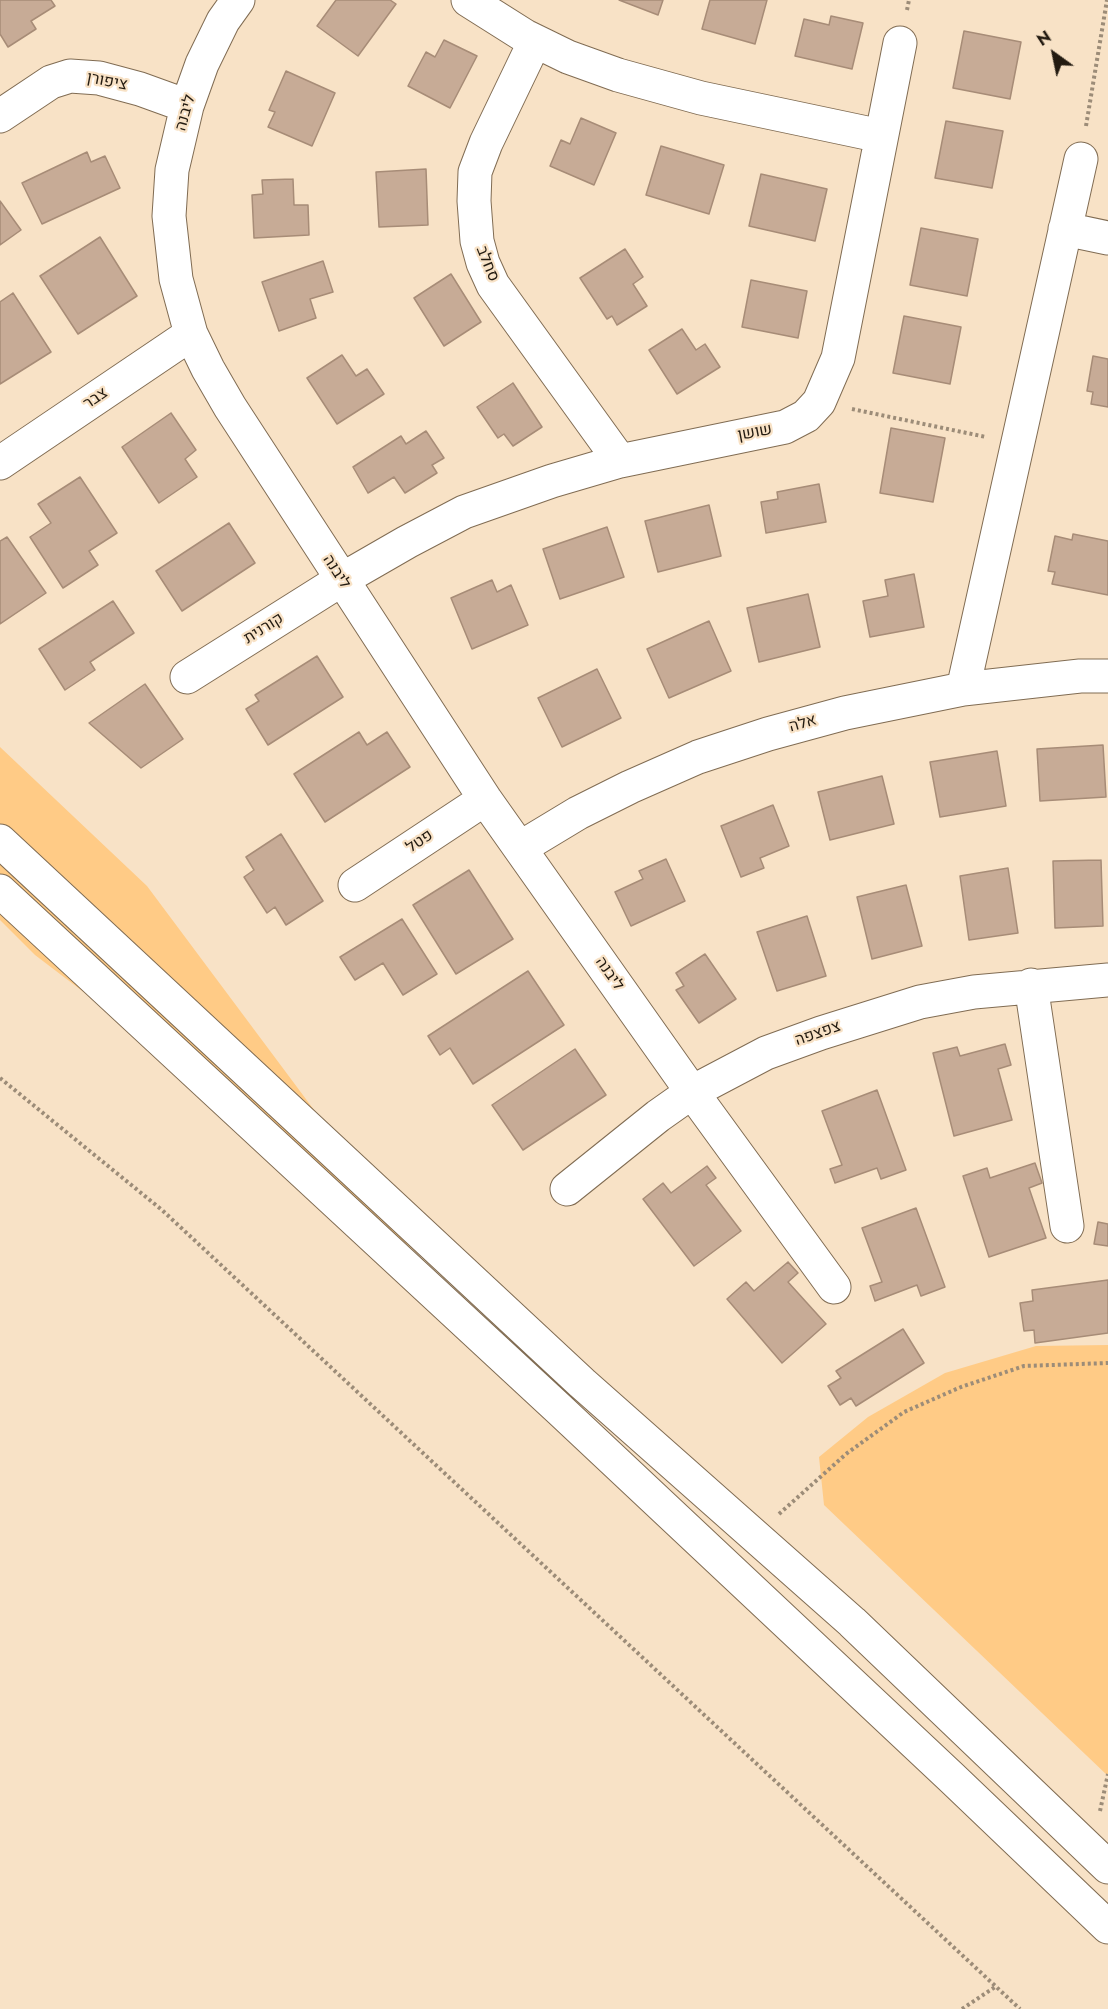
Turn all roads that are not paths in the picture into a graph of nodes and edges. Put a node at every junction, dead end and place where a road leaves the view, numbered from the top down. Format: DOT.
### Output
graph roads {
  1 [pos="238,0"];
  2 [pos="468,0"];
  3 [pos="535,41"];
  4 [pos="900,43"];
  5 [pos="187,106"];
  6 [pos="0,117"];
  7 [pos="881,136"];
  8 [pos="1081,159"];
  9 [pos="1065,229"];
  10 [pos="1108,238"];
  11 [pos="191,334"];
  12 [pos="620,461"];
  13 [pos="0,463"];
  14 [pos="341,580"];
  15 [pos="1108,676"];
  16 [pos="187,677"];
  17 [pos="963,689"];
  18 [pos="485,799"];
  19 [pos="0,841"];
  20 [pos="520,848"];
  21 [pos="356,885"];
  22 [pos="0,891"];
  23 [pos="1108,980"];
  24 [pos="1031,985"];
  25 [pos="692,1092"];
  26 [pos="567,1189"];
  27 [pos="1067,1226"];
  28 [pos="834,1287"];
  29 [pos="1108,1867"];
  30 [pos="1108,1927"];
  1 -- 5 [label="street, ליבנה"];
  2 -- 3 [label="street"];
  3 -- 7 [label="street"];
  3 -- 12 [label="street, סחלב"];
  4 -- 7 [label="street, שושן"];
  5 -- 6 [label="street, ציפורן"];
  5 -- 11 [label="street, ליבנה"];
  7 -- 12 [label="street, שושן"];
  8 -- 9 [label="street"];
  9 -- 10 [label="street"];
  9 -- 17 [label="street"];
  11 -- 13 [label="street, צבר"];
  11 -- 14 [label="street, ליבנה"];
  12 -- 14 [label="street, שושן"];
  14 -- 16 [label="street, קורנית"];
  14 -- 18 [label="street, ליבנה"];
  15 -- 17 [label="street, אלה"];
  17 -- 20 [label="street, אלה"];
  18 -- 20 [label="street, ליבנה"];
  18 -- 21 [label="street, פטל"];
  19 -- 29 [label="street"];
  20 -- 25 [label="street, ליבנה"];
  22 -- 30 [label="street"];
  23 -- 24 [label="street, צפצפה"];
  24 -- 25 [label="street, צפצפה"];
  24 -- 27 [label="street"];
  25 -- 26 [label="street, צפצפה"];
  25 -- 28 [label="street, ליבנה"];
}
